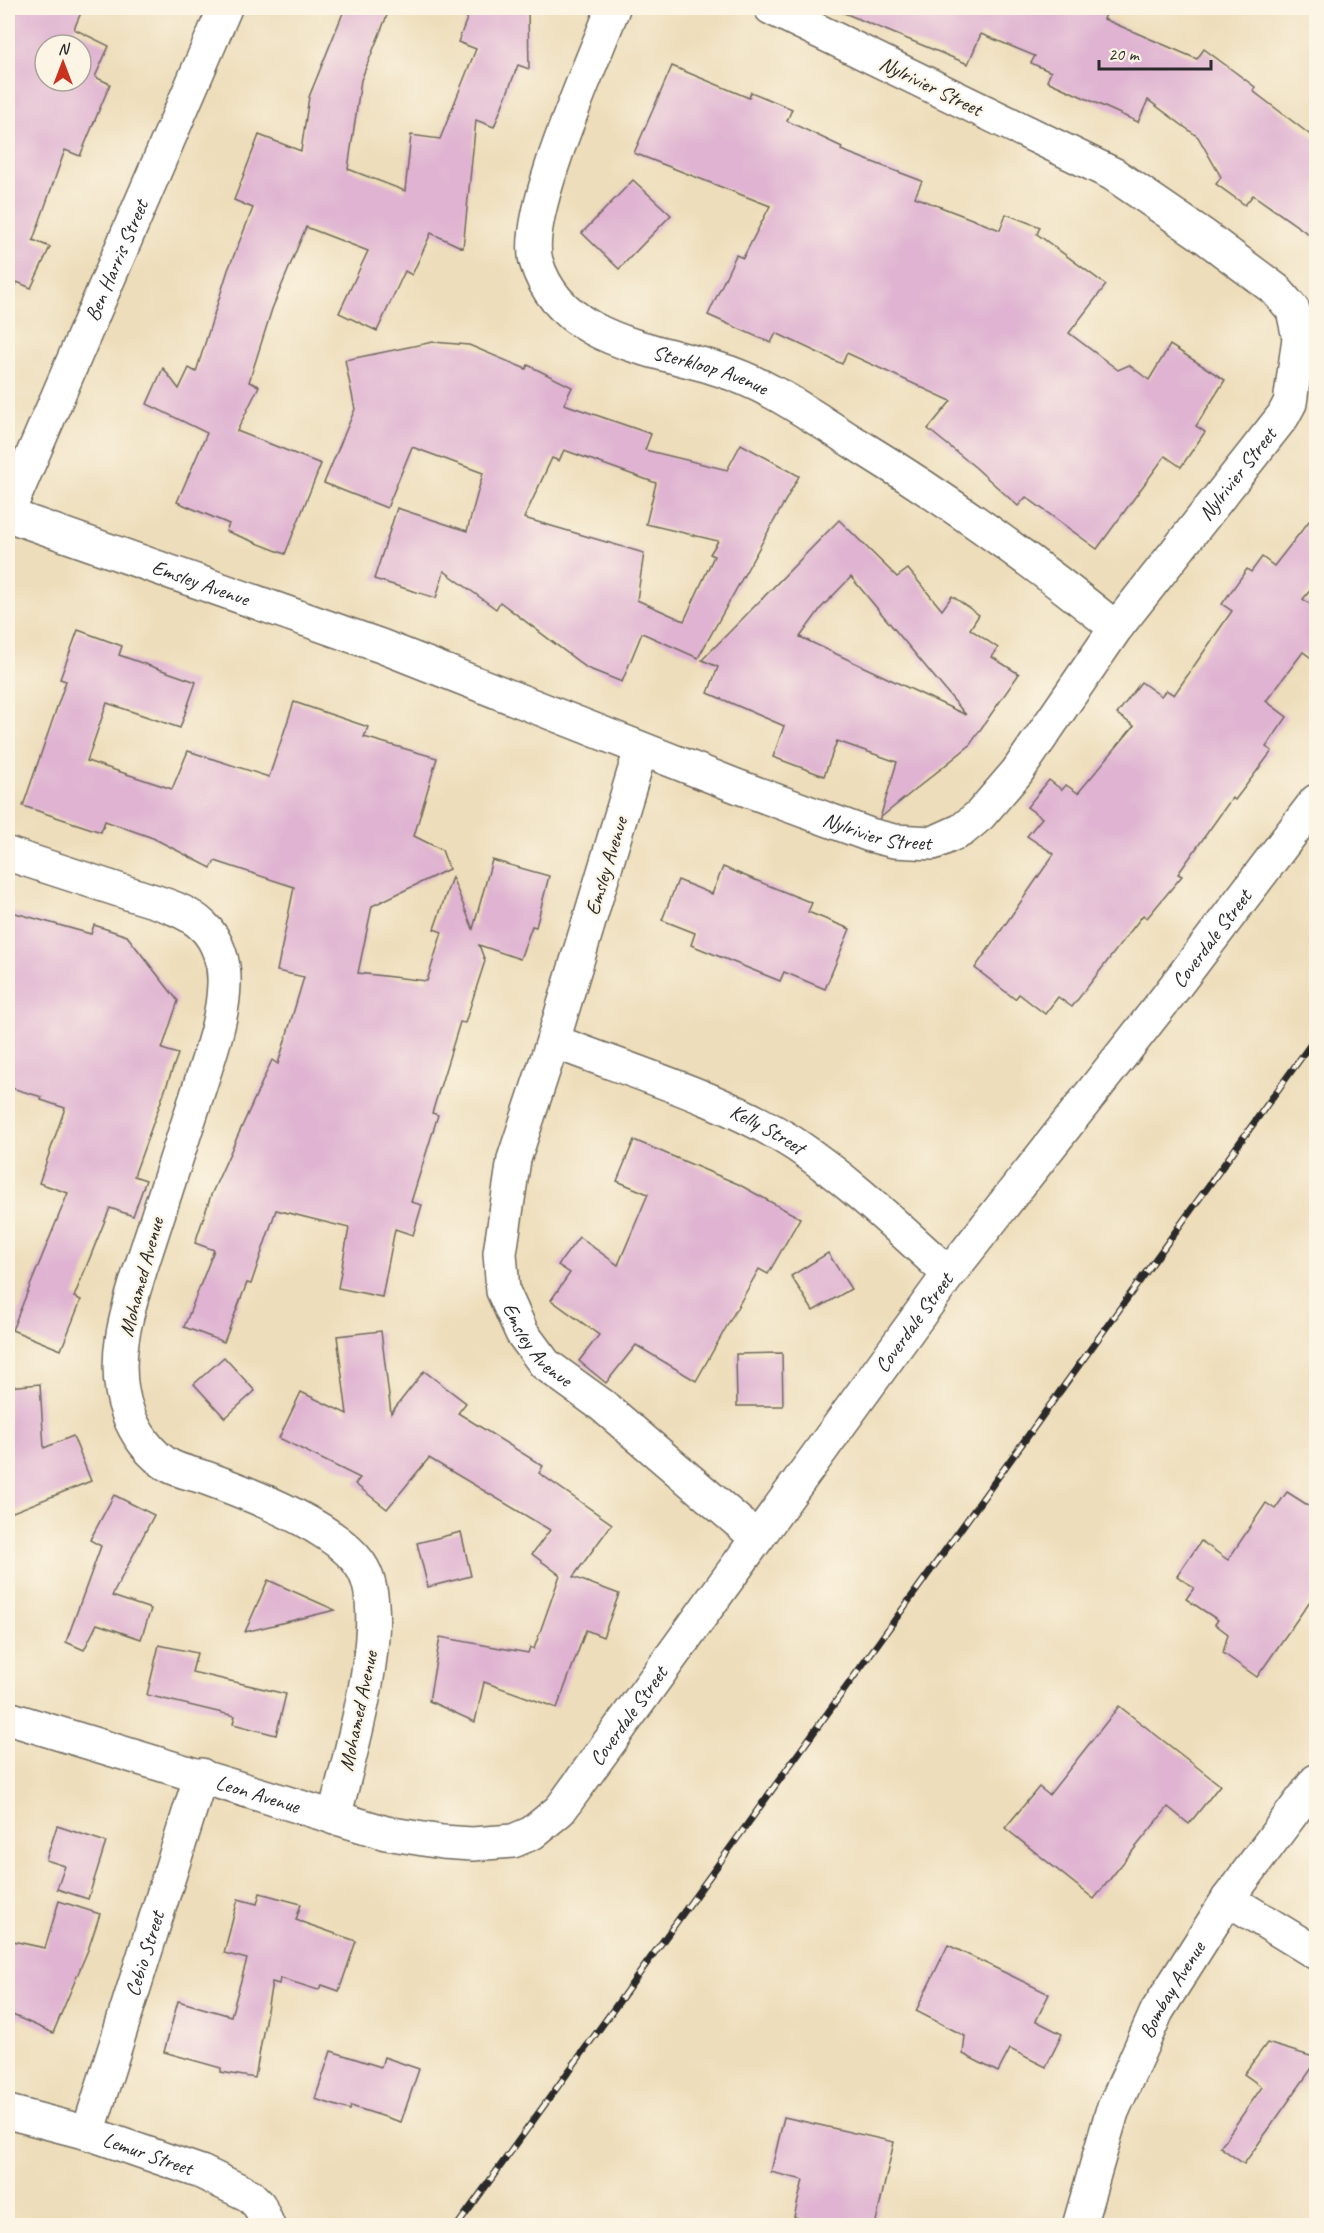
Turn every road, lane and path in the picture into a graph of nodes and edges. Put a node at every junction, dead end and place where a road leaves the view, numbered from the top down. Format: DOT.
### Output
graph roads {
  1 [pos="225,8"];
  2 [pos="614,8"];
  3 [pos="771,8"];
  4 [pos="8,513"];
  5 [pos="1116,628"];
  6 [pos="641,749"];
  7 [pos="1317,801"];
  8 [pos="8,854"];
  9 [pos="554,1041"];
  10 [pos="949,1274"];
  11 [pos="756,1537"];
  12 [pos="8,1718"];
  13 [pos="201,1775"];
  14 [pos="1317,1781"];
  15 [pos="334,1818"];
  16 [pos="513,1841"];
  17 [pos="1228,1899"];
  18 [pos="1317,1953"];
  19 [pos="8,2112"];
  20 [pos="88,2133"];
  21 [pos="268,2226"];
  22 [pos="1079,2226"];
  1 -- 4 [label="street, Ben Harris Street"];
  2 -- 5 [label="street, Sterkloop Avenue"];
  3 -- 5 [label="street, Nylrivier Street"];
  4 -- 6 [label="street, Emsley Avenue"];
  5 -- 6 [label="street, Nylrivier Street"];
  6 -- 9 [label="street, Emsley Avenue"];
  7 -- 10 [label="street, Coverdale Street"];
  8 -- 15 [label="street, Mohamed Avenue"];
  9 -- 10 [label="street, Kelly Street"];
  9 -- 11 [label="street, Emsley Avenue"];
  10 -- 11 [label="street, Coverdale Street"];
  11 -- 16 [label="street, Coverdale Street"];
  12 -- 13 [label="street, Leon Avenue"];
  13 -- 15 [label="street, Leon Avenue"];
  13 -- 20 [label="street, Cebio Street"];
  14 -- 17 [label="street, Bombay Avenue"];
  15 -- 16 [label="street, Leon Avenue"];
  17 -- 18 [label="street"];
  17 -- 22 [label="street, Bombay Avenue"];
  19 -- 20 [label="street, Lemur Street"];
  20 -- 21 [label="street, Lemur Street"];
}
